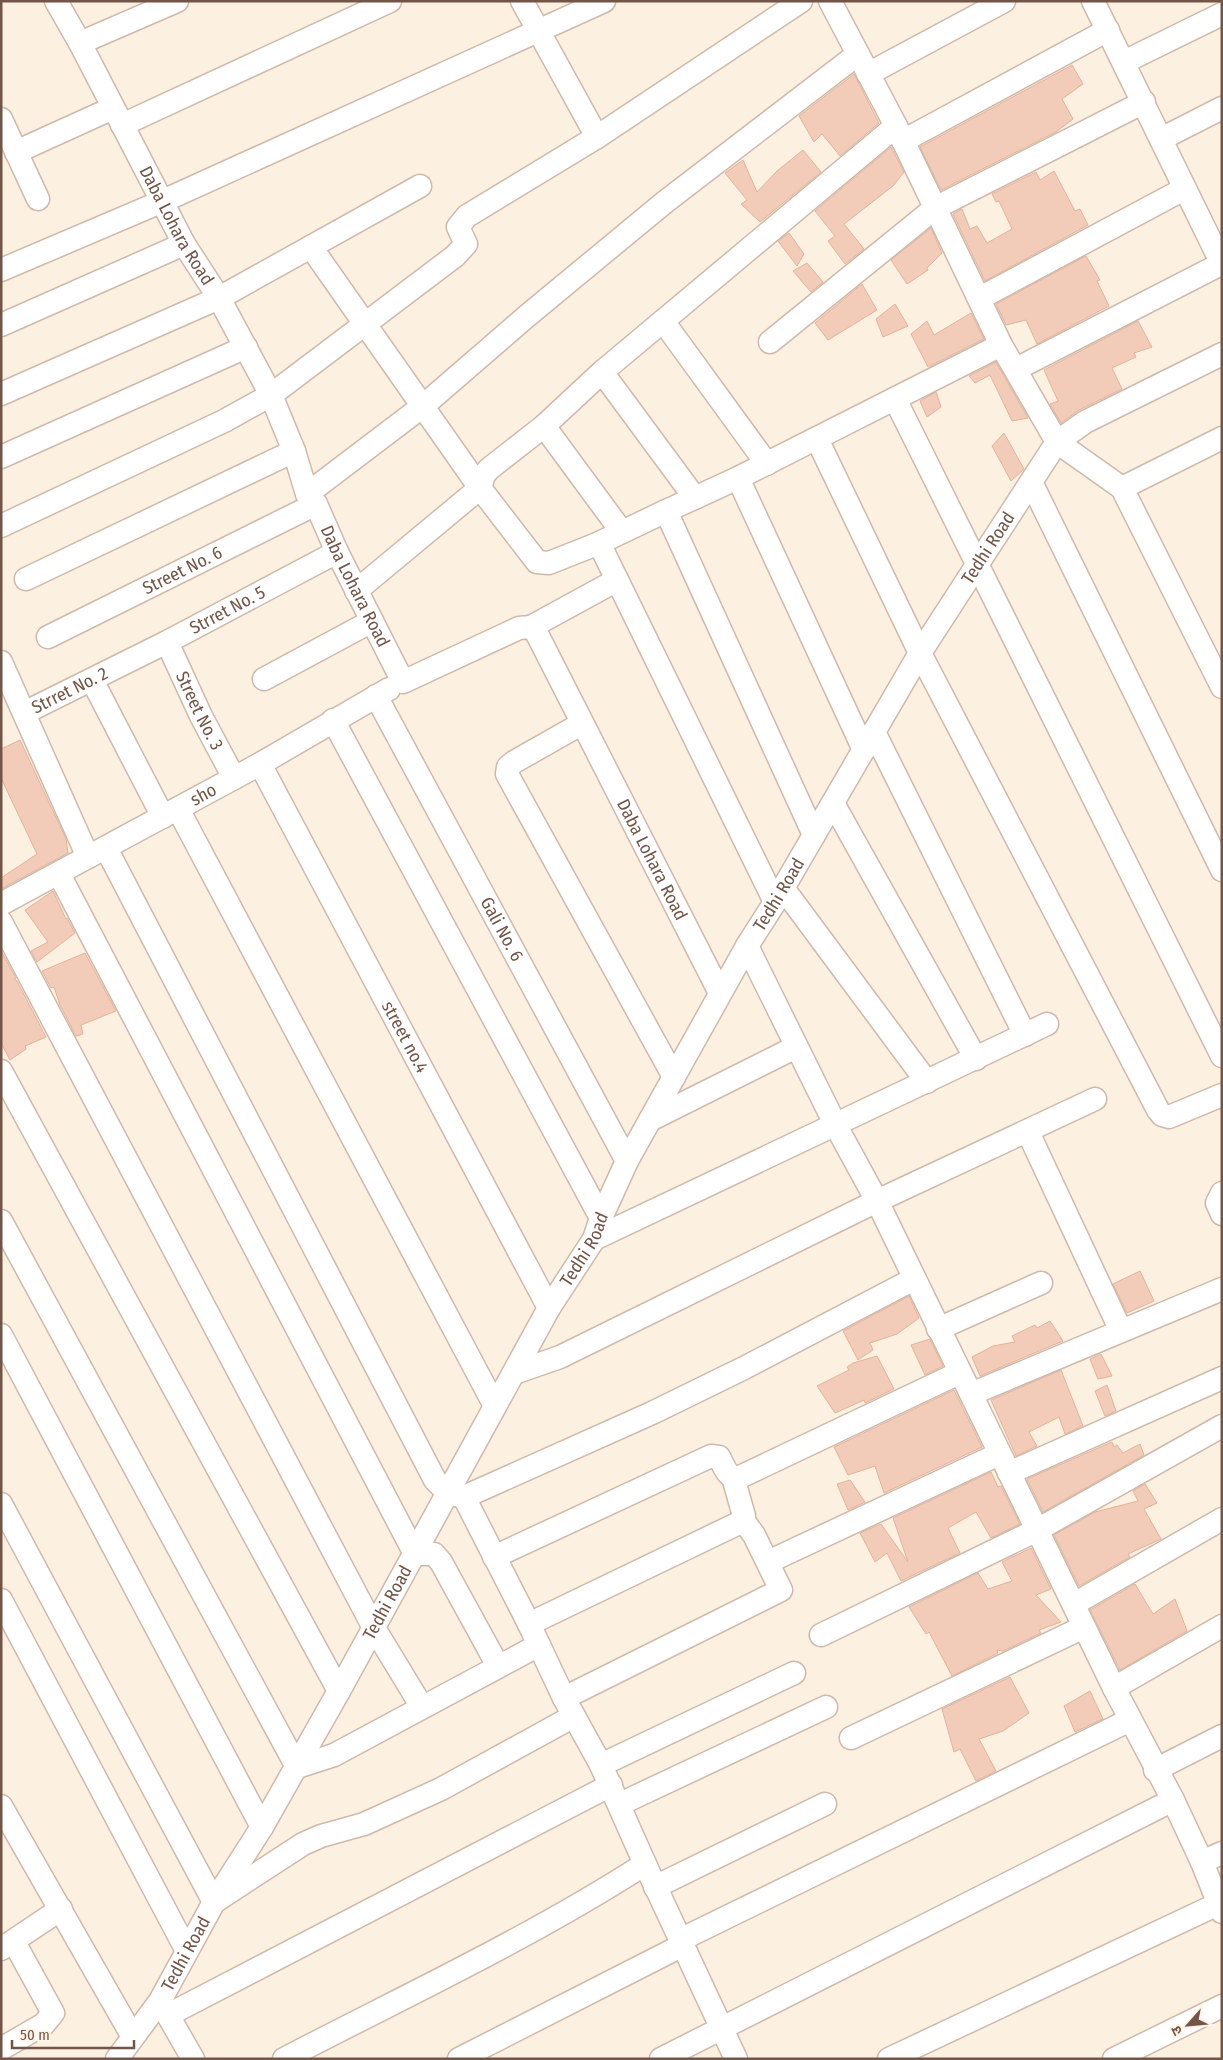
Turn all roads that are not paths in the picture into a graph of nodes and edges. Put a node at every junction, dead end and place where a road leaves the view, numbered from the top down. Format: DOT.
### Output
graph roads {
  1 [pos="56,1"];
  2 [pos="177,1"];
  3 [pos="390,1"];
  4 [pos="522,1"];
  5 [pos="604,1"];
  6 [pos="800,1"];
  7 [pos="1004,1"];
  8 [pos="1094,1"];
  9 [pos="833,2"];
  10 [pos="1222,14"];
  11 [pos="1108,30"];
  12 [pos="538,33"];
  13 [pos="80,43"];
  14 [pos="858,54"];
  15 [pos="1124,62"];
  16 [pos="868,74"];
  17 [pos="1144,102"];
  18 [pos="1222,108"];
  19 [pos="117,116"];
  20 [pos="1,119"];
  21 [pos="899,134"];
  22 [pos="597,137"];
  23 [pos="1161,139"];
  24 [pos="16,152"];
  25 [pos="420,186"];
  26 [pos="1184,189"];
  27 [pos="38,199"];
  28 [pos="163,201"];
  29 [pos="935,208"];
  30 [pos="184,244"];
  31 [pos="311,246"];
  32 [pos="1222,264"];
  33 [pos="1,270"];
  34 [pos="219,298"];
  35 [pos="980,298"];
  36 [pos="663,321"];
  37 [pos="1,325"];
  38 [pos="365,325"];
  39 [pos="770,342"];
  40 [pos="1001,345"];
  41 [pos="246,348"];
  42 [pos="1222,354"];
  43 [pos="1016,369"];
  44 [pos="602,372"];
  45 [pos="1,394"];
  46 [pos="271,396"];
  47 [pos="895,400"];
  48 [pos="423,406"];
  49 [pos="544,426"];
  50 [pos="1222,438"];
  51 [pos="817,439"];
  52 [pos="1057,442"];
  53 [pos="294,451"];
  54 [pos="1,457"];
  55 [pos="767,464"];
  56 [pos="738,478"];
  57 [pos="1031,482"];
  58 [pos="480,488"];
  59 [pos="1122,488"];
  60 [pos="695,498"];
  61 [pos="311,499"];
  62 [pos="666,511"];
  63 [pos="1,526"];
  64 [pos="612,537"];
  65 [pos="336,552"];
  66 [pos="977,565"];
  67 [pos="26,579"];
  68 [pos="617,580"];
  69 [pos="356,590"];
  70 [pos="372,620"];
  71 [pos="531,627"];
  72 [pos="48,637"];
  73 [pos="168,642"];
  74 [pos="920,653"];
  75 [pos="1,662"];
  76 [pos="117,668"];
  77 [pos="264,679"];
  78 [pos="92,680"];
  79 [pos="403,682"];
  80 [pos="1222,687"];
  81 [pos="376,696"];
  82 [pos="24,713"];
  83 [pos="333,720"];
  84 [pos="582,724"];
  85 [pos="869,741"];
  86 [pos="260,764"];
  87 [pos="234,778"];
  88 [pos="833,803"];
  89 [pos="170,813"];
  90 [pos="814,835"];
  91 [pos="97,852"];
  92 [pos="1222,870"];
  93 [pos="59,874"];
  94 [pos="779,895"];
  95 [pos="1,904"];
  96 [pos="1,922"];
  97 [pos="747,946"];
  98 [pos="720,993"];
  99 [pos="1047,1024"];
  100 [pos="1025,1035"];
  101 [pos="796,1047"];
  102 [pos="1222,1056"];
  103 [pos="976,1059"];
  104 [pos="1,1071"];
  105 [pos="674,1077"];
  106 [pos="927,1082"];
  107 [pos="1222,1095"];
  108 [pos="1095,1099"];
  109 [pos="650,1120"];
  110 [pos="836,1126"];
  111 [pos="1028,1132"];
  112 [pos="627,1161"];
  113 [pos="1222,1193"];
  114 [pos="877,1201"];
  115 [pos="1222,1214"];
  116 [pos="1,1221"];
  117 [pos="598,1229"];
  118 [pos="914,1279"];
  119 [pos="1041,1282"];
  120 [pos="1222,1289"];
  121 [pos="549,1308"];
  122 [pos="938,1329"];
  123 [pos="1121,1331"];
  124 [pos="1,1335"];
  125 [pos="514,1373"];
  126 [pos="959,1373"];
  127 [pos="1222,1378"];
  128 [pos="970,1394"];
  129 [pos="495,1406"];
  130 [pos="1222,1426"];
  131 [pos="1004,1464"];
  132 [pos="733,1478"];
  133 [pos="456,1495"];
  134 [pos="1,1504"];
  135 [pos="1222,1519"];
  136 [pos="743,1520"];
  137 [pos="1037,1530"];
  138 [pos="415,1554"];
  139 [pos="494,1557"];
  140 [pos="768,1562"];
  141 [pos="1,1600"];
  142 [pos="1074,1604"];
  143 [pos="530,1624"];
  144 [pos="1222,1626"];
  145 [pos="1084,1627"];
  146 [pos="374,1628"];
  147 [pos="821,1635"];
  148 [pos="539,1645"];
  149 [pos="498,1666"];
  150 [pos="794,1673"];
  151 [pos="1114,1688"];
  152 [pos="339,1691"];
  153 [pos="422,1707"];
  154 [pos="569,1707"];
  155 [pos="826,1707"];
  156 [pos="1130,1720"];
  157 [pos="1222,1736"];
  158 [pos="851,1738"];
  159 [pos="296,1767"];
  160 [pos="1155,1770"];
  161 [pos="611,1785"];
  162 [pos="1173,1800"];
  163 [pos="825,1804"];
  164 [pos="2,1811"];
  165 [pos="262,1827"];
  166 [pos="1212,1858"];
  167 [pos="645,1864"];
  168 [pos="655,1886"];
  169 [pos="214,1902"];
  170 [pos="1220,1908"];
  171 [pos="60,1909"];
  172 [pos="681,1942"];
  173 [pos="8,1945"];
  174 [pos="187,1951"];
  175 [pos="1222,2006"];
  176 [pos="164,2008"];
  177 [pos="722,2028"];
  178 [pos="133,2037"];
  179 [pos="1,2049"];
  180 [pos="117,2059"];
  181 [pos="193,2059"];
  182 [pos="284,2059"];
  183 [pos="459,2059"];
  184 [pos="661,2059"];
  185 [pos="736,2059"];
  186 [pos="889,2059"];
  187 [pos="1114,2059"];
  1 -- 13 [label="street, Daba Lohara Road"];
  2 -- 13 [label="street"];
  3 -- 19 [label="street"];
  4 -- 12 [label="street"];
  5 -- 12 [label="street"];
  6 -- 22 [label="street"];
  7 -- 16 [label="street"];
  8 -- 11 [label="street"];
  9 -- 14 [label="street"];
  10 -- 15 [label="street"];
  11 -- 15 [label="street"];
  11 -- 21 [label="street"];
  12 -- 22 [label="street"];
  12 -- 28 [label="street"];
  13 -- 19 [label="street, Daba Lohara Road"];
  14 -- 16 [label="street"];
  14 -- 48 [label="street, Street No. 6"];
  15 -- 17 [label="street"];
  16 -- 21 [label="street"];
  17 -- 23 [label="street"];
  17 -- 29 [label="street"];
  18 -- 23 [label="street"];
  19 -- 24 [label="street"];
  19 -- 28 [label="street, Daba Lohara Road"];
  20 -- 24 [label="street"];
  21 -- 29 [label="street"];
  21 -- 36 [label="street"];
  22 -- 38 [label="street"];
  23 -- 26 [label="street"];
  24 -- 27 [label="street"];
  25 -- 31 [label="street"];
  26 -- 32 [label="street"];
  26 -- 35 [label="street"];
  28 -- 30 [label="street, Daba Lohara Road"];
  28 -- 33 [label="street"];
  29 -- 35 [label="street"];
  29 -- 39 [label="street"];
  30 -- 34 [label="street, Daba Lohara Road"];
  30 -- 37 [label="street"];
  31 -- 34 [label="street"];
  31 -- 38 [label="street"];
  32 -- 43 [label="street"];
  34 -- 41 [label="street, Daba Lohara Road"];
  34 -- 45 [label="street"];
  35 -- 40 [label="street"];
  36 -- 44 [label="street"];
  36 -- 55 [label="street"];
  38 -- 46 [label="street"];
  38 -- 48 [label="street"];
  40 -- 43 [label="street"];
  40 -- 47 [label="street"];
  41 -- 46 [label="street, Daba Lohara Road"];
  41 -- 54 [label="street"];
  42 -- 52 [label="street"];
  43 -- 52 [label="street"];
  44 -- 49 [label="street"];
  44 -- 60 [label="street"];
  46 -- 53 [label="street, Daba Lohara Road"];
  46 -- 63 [label="street"];
  47 -- 51 [label="street"];
  47 -- 66 [label="street"];
  48 -- 58 [label="street"];
  48 -- 61 [label="street, Street No. 6"];
  49 -- 58 [label="street"];
  49 -- 64 [label="street"];
  50 -- 59 [label="street"];
  51 -- 55 [label="street"];
  51 -- 74 [label="street"];
  52 -- 57 [label="street, Tedhi Road"];
  52 -- 59 [label="street"];
  53 -- 61 [label="street, Daba Lohara Road"];
  53 -- 67 [label="street"];
  55 -- 56 [label="street"];
  56 -- 60 [label="street"];
  56 -- 85 [label="street"];
  57 -- 66 [label="street, Tedhi Road"];
  57 -- 92 [label="street"];
  58 -- 64 [label="street"];
  58 -- 69 [label="street"];
  59 -- 80 [label="street"];
  60 -- 62 [label="street"];
  61 -- 65 [label="street, Daba Lohara Road"];
  61 -- 72 [label="street, Street No. 6"];
  62 -- 64 [label="street"];
  62 -- 90 [label="street"];
  64 -- 68 [label="street"];
  65 -- 69 [label="street, Daba Lohara Road"];
  65 -- 73 [label="street, Strret No. 5"];
  66 -- 74 [label="street, Tedhi Road"];
  66 -- 102 [label="street"];
  68 -- 71 [label="street"];
  68 -- 94 [label="street"];
  69 -- 70 [label="street, Daba Lohara Road"];
  70 -- 77 [label="street"];
  70 -- 79 [label="street, Daba Lohara Road"];
  71 -- 79 [label="street"];
  71 -- 84 [label="street, Daba Lohara Road"];
  73 -- 76 [label="street, Strret No. 5"];
  73 -- 87 [label="street, Street No. 3"];
  74 -- 85 [label="street, Tedhi Road"];
  74 -- 107 [label="street"];
  75 -- 82 [label="street"];
  76 -- 78 [label="street, Strret No. 2"];
  78 -- 82 [label="street, Strret No. 2"];
  78 -- 89 [label="street"];
  79 -- 81 [label="street, sho"];
  81 -- 83 [label="street, sho"];
  81 -- 112 [label="street, Gali No. 6"];
  82 -- 91 [label="street"];
  83 -- 86 [label="street, sho"];
  83 -- 117 [label="street"];
  84 -- 98 [label="street, Daba Lohara Road"];
  84 -- 105 [label="street"];
  85 -- 88 [label="street, Tedhi Road"];
  85 -- 100 [label="street"];
  86 -- 87 [label="street, sho"];
  86 -- 121 [label="street, street no.4"];
  87 -- 89 [label="street, sho"];
  88 -- 90 [label="street, Tedhi Road"];
  88 -- 103 [label="street"];
  89 -- 91 [label="street, sho"];
  89 -- 129 [label="street"];
  90 -- 94 [label="street, Tedhi Road"];
  91 -- 93 [label="street, sho"];
  91 -- 133 [label="street"];
  93 -- 95 [label="street, sho"];
  93 -- 138 [label="street"];
  94 -- 97 [label="street, Tedhi Road"];
  94 -- 106 [label="street"];
  96 -- 146 [label="street"];
  97 -- 98 [label="street, Tedhi Road"];
  97 -- 101 [label="street"];
  98 -- 105 [label="street, Tedhi Road"];
  99 -- 100 [label="street"];
  100 -- 103 [label="street"];
  101 -- 109 [label="street"];
  101 -- 110 [label="street"];
  103 -- 106 [label="street"];
  104 -- 152 [label="street"];
  105 -- 109 [label="street, Tedhi Road"];
  106 -- 110 [label="street"];
  108 -- 111 [label="street"];
  109 -- 112 [label="street, Tedhi Road"];
  110 -- 114 [label="street"];
  110 -- 117 [label="street"];
  111 -- 114 [label="street"];
  111 -- 123 [label="street"];
  112 -- 117 [label="street, Tedhi Road"];
  113 -- 115 [label="street"];
  114 -- 118 [label="street"];
  114 -- 125 [label="street"];
  116 -- 159 [label="street"];
  117 -- 121 [label="street, Tedhi Road"];
  118 -- 122 [label="street"];
  118 -- 133 [label="street"];
  119 -- 122 [label="street"];
  120 -- 123 [label="street"];
  121 -- 125 [label="street, Tedhi Road"];
  122 -- 126 [label="street"];
  123 -- 128 [label="street"];
  124 -- 165 [label="street"];
  125 -- 129 [label="street, Tedhi Road"];
  126 -- 128 [label="street"];
  126 -- 132 [label="street"];
  127 -- 131 [label="street"];
  128 -- 131 [label="street"];
  129 -- 133 [label="street, Tedhi Road"];
  130 -- 137 [label="street"];
  131 -- 137 [label="street"];
  131 -- 140 [label="street"];
  132 -- 136 [label="street"];
  132 -- 139 [label="street"];
  133 -- 138 [label="street, Tedhi Road"];
  133 -- 139 [label="street"];
  134 -- 169 [label="street"];
  135 -- 142 [label="street"];
  136 -- 140 [label="street"];
  136 -- 143 [label="street"];
  137 -- 142 [label="street"];
  137 -- 147 [label="street"];
  138 -- 146 [label="street, Tedhi Road"];
  138 -- 149 [label="street"];
  139 -- 143 [label="street"];
  140 -- 154 [label="street"];
  141 -- 174 [label="street"];
  142 -- 145 [label="street"];
  143 -- 148 [label="street"];
  144 -- 151 [label="street"];
  145 -- 151 [label="street"];
  145 -- 158 [label="street"];
  146 -- 152 [label="street, Tedhi Road"];
  146 -- 153 [label="street"];
  148 -- 149 [label="street"];
  148 -- 154 [label="street"];
  149 -- 153 [label="street"];
  150 -- 161 [label="street"];
  151 -- 156 [label="street"];
  152 -- 159 [label="street, Tedhi Road"];
  153 -- 159 [label="street"];
  154 -- 161 [label="street"];
  154 -- 169 [label="street"];
  155 -- 161 [label="street"];
  156 -- 160 [label="street"];
  156 -- 172 [label="street"];
  157 -- 160 [label="street"];
  159 -- 165 [label="street, Tedhi Road"];
  160 -- 162 [label="street"];
  161 -- 167 [label="street"];
  161 -- 176 [label="street"];
  162 -- 166 [label="street"];
  162 -- 177 [label="street"];
  163 -- 168 [label="street"];
  164 -- 171 [label="street"];
  165 -- 169 [label="street, Tedhi Road"];
  166 -- 170 [label="street"];
  167 -- 168 [label="street"];
  167 -- 182 [label="street"];
  168 -- 172 [label="street"];
  169 -- 174 [label="street, Tedhi Road"];
  170 -- 186 [label="street"];
  171 -- 173 [label="street"];
  171 -- 178 [label="street"];
  172 -- 177 [label="street"];
  172 -- 183 [label="street"];
  173 -- 179 [label="street"];
  174 -- 176 [label="street, Tedhi Road"];
  175 -- 187 [label="street"];
  176 -- 178 [label="street, Tedhi Road"];
  176 -- 181 [label="street"];
  177 -- 184 [label="street"];
  177 -- 185 [label="street"];
  178 -- 180 [label="street, Tedhi Road"];
}
